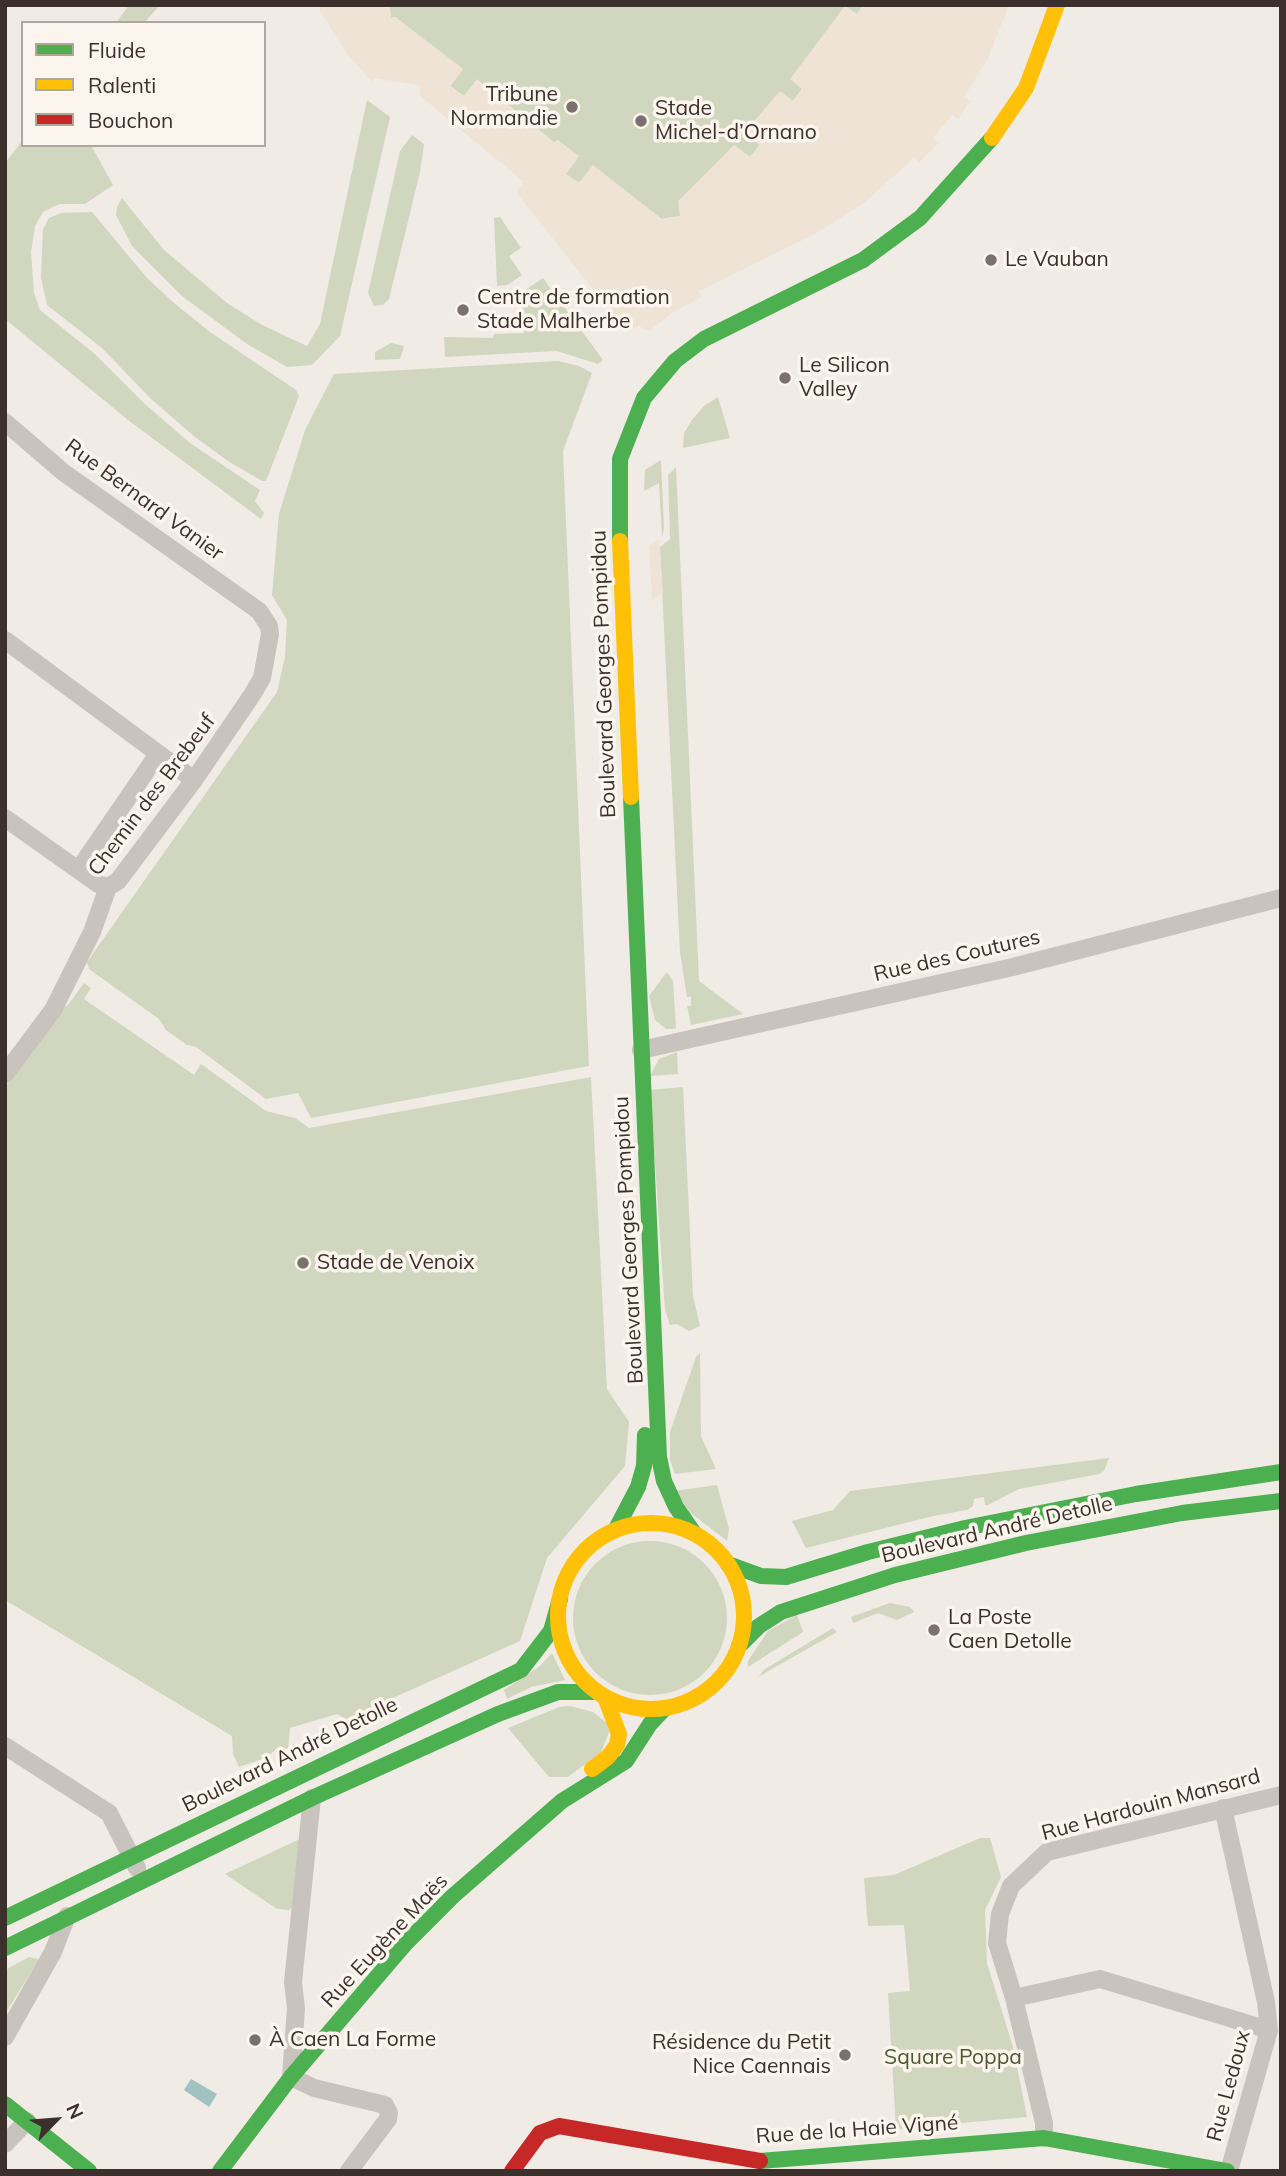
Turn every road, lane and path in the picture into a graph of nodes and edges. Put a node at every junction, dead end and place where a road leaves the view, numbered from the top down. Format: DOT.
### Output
graph roads {
  1 [pos="1045,5"];
  2 [pos="1057,5"];
  3 [pos="623,405"];
  4 [pos="5,422"];
  5 [pos="609,441"];
  6 [pos="259,611"];
  7 [pos="5,640"];
  8 [pos="158,754"];
  9 [pos="194,780"];
  10 [pos="5,818"];
  11 [pos="79,869"];
  12 [pos="108,887"];
  13 [pos="1281,898"];
  14 [pos="641,1050"];
  15 [pos="5,1074"];
  16 [pos="1281,1472"];
  17 [pos="1281,1501"];
  18 [pos="616,1529"];
  19 [pos="694,1533"];
  20 [pos="728,1564"];
  21 [pos="560,1599"];
  22 [pos="739,1646"];
  23 [pos="601,1694"];
  24 [pos="665,1708"];
  25 [pos="5,1746"];
  26 [pos="575,1792"];
  27 [pos="1281,1795"];
  28 [pos="312,1798"];
  29 [pos="1223,1808"];
  30 [pos="131,1856"];
  31 [pos="143,1880"];
  32 [pos="67,1916"];
  33 [pos="5,1918"];
  34 [pos="5,1948"];
  35 [pos="1014,1997"];
  36 [pos="1269,2030"];
  37 [pos="5,2037"];
  38 [pos="291,2077"];
  39 [pos="5,2104"];
  40 [pos="27,2121"];
  41 [pos="1044,2138"];
  42 [pos="5,2144"];
  43 [pos="89,2171"];
  44 [pos="220,2171"];
  45 [pos="349,2171"];
  46 [pos="512,2171"];
  47 [pos="1228,2171"];
  1 -- 3 [label="street"];
  2 -- 14 [label="street, Boulevard Georges Pompidou"];
  4 -- 6 [label="street, Rue Bernard Vanier"];
  5 -- 18 [label="street, Boulevard Georges Pompidou"];
  6 -- 9 [label="street, Chemin des Brebeuf"];
  7 -- 8 [label="street"];
  8 -- 9 [label="street"];
  8 -- 11 [label="street"];
  9 -- 12 [label="street, Chemin des Brebeuf"];
  10 -- 11 [label="street"];
  11 -- 12 [label="street"];
  12 -- 15 [label="street, Chemin des Brebeuf"];
  13 -- 14 [label="street, Rue des Coutures"];
  14 -- 19 [label="street, Boulevard Georges Pompidou"];
  16 -- 20 [label="street, Boulevard André Detolle"];
  17 -- 22 [label="street, Boulevard André Detolle"];
  18 -- 19 [label="street"];
  18 -- 21 [label="street"];
  19 -- 20 [label="street"];
  20 -- 22 [label="street"];
  21 -- 23 [label="street"];
  21 -- 30 [label="street, Boulevard André Detolle"];
  22 -- 24 [label="street"];
  23 -- 24 [label="street"];
  23 -- 26 [label="street, Rue Eugène Maës"];
  23 -- 28 [label="street"];
  24 -- 26 [label="street, Rue Eugène Maës"];
  25 -- 30 [label="street"];
  26 -- 38 [label="street, Rue Eugène Maës"];
  27 -- 29 [label="street, Rue Hardouin Mansard"];
  28 -- 31 [label="street"];
  28 -- 38 [label="street"];
  29 -- 35 [label="street, Rue Hardouin Mansard"];
  29 -- 36 [label="street, Rue Ledoux"];
  30 -- 31 [label="street"];
  30 -- 33 [label="street, Boulevard André Detolle"];
  31 -- 32 [label="street"];
  32 -- 34 [label="street"];
  32 -- 37 [label="street"];
  35 -- 36 [label="street"];
  35 -- 41 [label="street, Rue Hardouin Mansard"];
  36 -- 47 [label="street, Rue Ledoux"];
  38 -- 44 [label="street, Rue Eugène Maës"];
  38 -- 45 [label="street"];
  39 -- 40 [label="street"];
  40 -- 42 [label="street"];
  40 -- 43 [label="street"];
  41 -- 46 [label="street, Rue de la Haie Vigné"];
  41 -- 47 [label="street, Rue de la Haie Vigné"];
}
